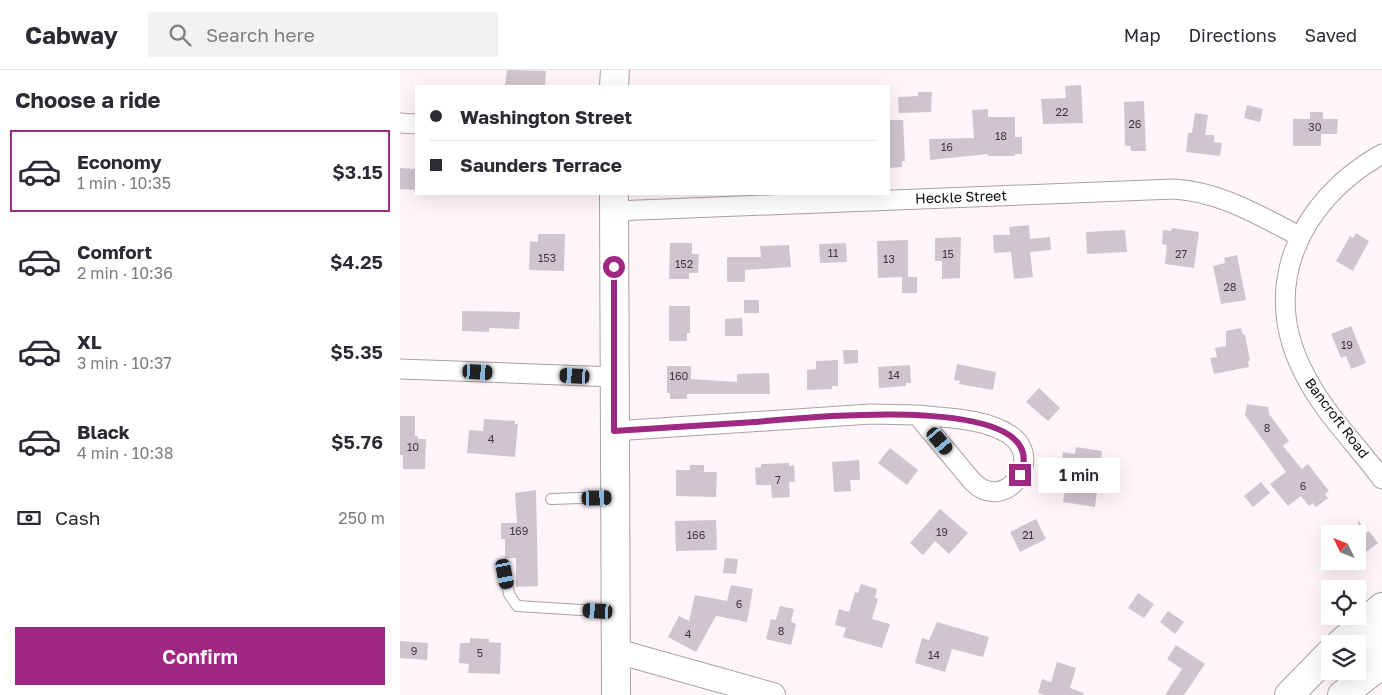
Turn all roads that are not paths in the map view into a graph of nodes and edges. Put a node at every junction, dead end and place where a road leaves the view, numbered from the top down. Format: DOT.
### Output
graph roads {
  1 [pos="615,70"];
  2 [pos="614,85"];
  3 [pos="400,123"];
  4 [pos="415,124"];
  5 [pos="1382,154"];
  6 [pos="614,203"];
  7 [pos="1299,236"];
  8 [pos="400,368"];
  9 [pos="615,378"];
  10 [pos="918,415"];
  11 [pos="614,431"];
  12 [pos="1382,479"];
  13 [pos="614,497"];
  14 [pos="551,499"];
  15 [pos="505,574"];
  16 [pos="1382,607"];
  17 [pos="615,612"];
  18 [pos="1350,635"];
  19 [pos="1382,635"];
  20 [pos="1366,647"];
  21 [pos="616,651"];
  22 [pos="1321,662"];
  23 [pos="1382,664"];
  24 [pos="1323,680"];
  25 [pos="616,695"];
  26 [pos="773,695"];
  27 [pos="1289,695"];
  28 [pos="1304,695"];
  29 [pos="1342,695"];
  1 -- 2 [label="main road"];
  3 -- 4 [label="street"];
  5 -- 7 [label="street, Bancroft Road"];
  6 -- 7 [label="street, Heckle Street"];
  6 -- 9 [label="main road"];
  7 -- 12 [label="street, Bancroft Road"];
  8 -- 9 [label="street"];
  9 -- 11 [label="main road"];
  10 -- 10 [label="street"];
  10 -- 11 [label="street"];
  11 -- 13 [label="main road"];
  13 -- 14 [label="lane"];
  13 -- 17 [label="main road"];
  15 -- 17 [label="lane"];
  16 -- 18 [label="main road"];
  17 -- 21 [label="main road"];
  19 -- 20 [label="main road"];
  21 -- 25 [label="main road"];
  21 -- 26 [label="street"];
  22 -- 27 [label="main road"];
  23 -- 29 [label="main road"];
  24 -- 28 [label="main road"];
}
